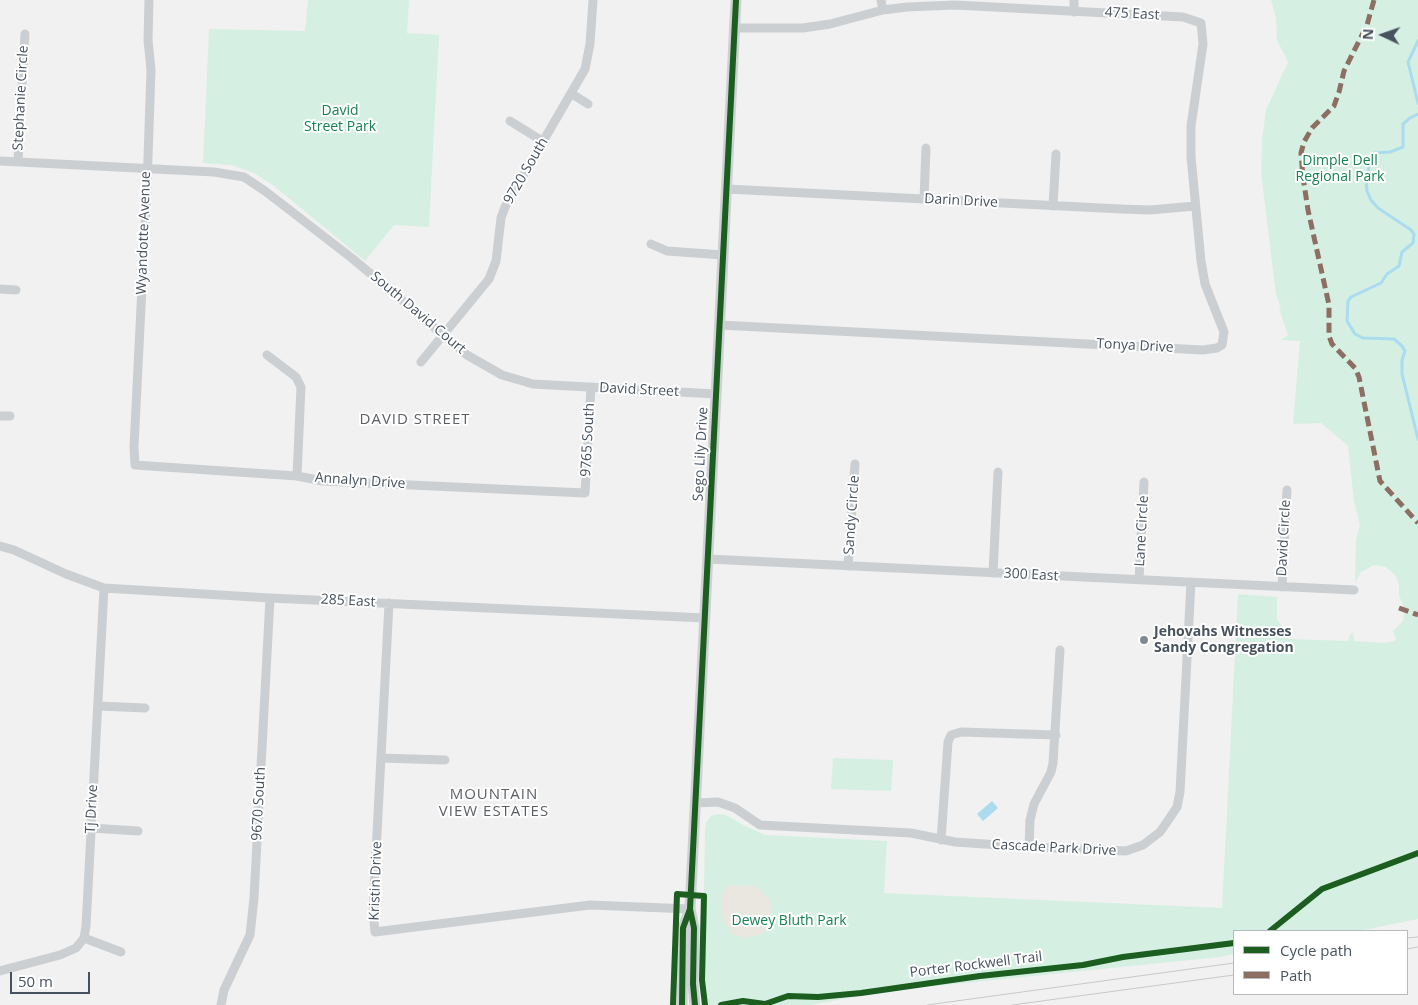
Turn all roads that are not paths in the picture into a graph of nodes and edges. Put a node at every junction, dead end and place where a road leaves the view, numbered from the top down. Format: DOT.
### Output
graph roads {
  1 [pos="149,0"];
  2 [pos="593,0"];
  3 [pos="736,0"];
  4 [pos="881,0"];
  5 [pos="1074,0"];
  6 [pos="883,10"];
  7 [pos="1074,12"];
  8 [pos="1201,23"];
  9 [pos="735,28"];
  10 [pos="24,34"];
  11 [pos="572,94"];
  12 [pos="588,104"];
  13 [pos="510,121"];
  14 [pos="544,142"];
  15 [pos="926,148"];
  16 [pos="1056,154"];
  17 [pos="0,161"];
  18 [pos="18,161"];
  19 [pos="147,169"];
  20 [pos="727,189"];
  21 [pos="924,199"];
  22 [pos="1053,206"];
  23 [pos="1195,206"];
  24 [pos="651,244"];
  25 [pos="723,255"];
  26 [pos="0,289"];
  27 [pos="16,290"];
  28 [pos="720,325"];
  29 [pos="444,335"];
  30 [pos="267,355"];
  31 [pos="421,362"];
  32 [pos="591,387"];
  33 [pos="716,394"];
  34 [pos="0,416"];
  35 [pos="10,416"];
  36 [pos="855,464"];
  37 [pos="135,465"];
  38 [pos="998,472"];
  39 [pos="297,476"];
  40 [pos="1144,482"];
  41 [pos="1287,490"];
  42 [pos="584,493"];
  43 [pos="0,546"];
  44 [pos="708,559"];
  45 [pos="848,566"];
  46 [pos="993,573"];
  47 [pos="1139,580"];
  48 [pos="1191,582"];
  49 [pos="1282,587"];
  50 [pos="104,588"];
  51 [pos="1354,590"];
  52 [pos="270,598"];
  53 [pos="389,603"];
  54 [pos="705,618"];
  55 [pos="1060,650"];
  56 [pos="98,706"];
  57 [pos="146,708"];
  58 [pos="1056,735"];
  59 [pos="381,758"];
  60 [pos="445,760"];
  61 [pos="695,803"];
  62 [pos="91,828"];
  63 [pos="138,830"];
  64 [pos="941,840"];
  65 [pos="1029,847"];
  66 [pos="690,909"];
  67 [pos="84,938"];
  68 [pos="121,952"];
  69 [pos="0,971"];
  70 [pos="222,1005"];
  71 [pos="682,1005"];
  72 [pos="695,1005"];
  1 -- 19 [label="street, Wyandotte Avenue"];
  2 -- 11 [label="street, 9720 South"];
  3 -- 9 [label="main road, Sego Lily Drive"];
  4 -- 6 [label="street"];
  5 -- 7 [label="street"];
  6 -- 7 [label="street, 475 East"];
  6 -- 9 [label="street, 475 East"];
  7 -- 8 [label="street, 475 East"];
  8 -- 23 [label="street, Tonya Drive"];
  9 -- 20 [label="main road, Sego Lily Drive"];
  10 -- 18 [label="street, Stephanie Circle"];
  11 -- 12 [label="street"];
  11 -- 14 [label="street, 9720 South"];
  13 -- 14 [label="street"];
  14 -- 29 [label="street, 9720 South"];
  15 -- 21 [label="street"];
  16 -- 22 [label="street"];
  17 -- 18 [label="street, South David Court"];
  18 -- 19 [label="street, South David Court"];
  19 -- 29 [label="street, South David Court"];
  19 -- 37 [label="street, Wyandotte Avenue"];
  20 -- 21 [label="street, Darin Drive"];
  20 -- 25 [label="main road, Sego Lily Drive"];
  21 -- 22 [label="street, Darin Drive"];
  22 -- 23 [label="street, Darin Drive"];
  23 -- 28 [label="street, Tonya Drive"];
  24 -- 25 [label="street"];
  25 -- 28 [label="main road, Sego Lily Drive"];
  26 -- 27 [label="street"];
  28 -- 33 [label="main road, Sego Lily Drive"];
  29 -- 31 [label="street, 9720 South"];
  29 -- 32 [label="street, South David Court"];
  30 -- 39 [label="street"];
  32 -- 33 [label="street, David Street"];
  32 -- 42 [label="street, 9765 South"];
  33 -- 44 [label="main road, Sego Lily Drive"];
  34 -- 35 [label="street"];
  36 -- 45 [label="street, Sandy Circle"];
  37 -- 39 [label="street, Annalyn Drive"];
  38 -- 46 [label="street"];
  39 -- 42 [label="street, Annalyn Drive"];
  40 -- 47 [label="street, Lane Circle"];
  41 -- 49 [label="street, David Circle"];
  43 -- 50 [label="street, 285 East"];
  44 -- 45 [label="street, 300 East"];
  44 -- 54 [label="main road, Sego Lily Drive"];
  45 -- 46 [label="street, 300 East"];
  46 -- 47 [label="street, 300 East"];
  47 -- 48 [label="street, 300 East"];
  48 -- 49 [label="street, 300 East"];
  48 -- 65 [label="street, Cascade Park Drive"];
  49 -- 51 [label="street, 300 East"];
  50 -- 52 [label="street, 285 East"];
  50 -- 56 [label="street, Tj Drive"];
  52 -- 53 [label="street, 285 East"];
  52 -- 70 [label="street, 9670 South"];
  53 -- 54 [label="street, 285 East"];
  53 -- 59 [label="street, Kristin Drive"];
  54 -- 61 [label="main road, Sego Lily Drive"];
  55 -- 58 [label="street"];
  56 -- 57 [label="street"];
  56 -- 62 [label="street, Tj Drive"];
  58 -- 64 [label="street"];
  58 -- 65 [label="street"];
  59 -- 60 [label="street"];
  59 -- 66 [label="street, Kristin Drive"];
  61 -- 64 [label="street, Cascade Park Drive"];
  61 -- 66 [label="main road, Sego Lily Drive"];
  62 -- 63 [label="street"];
  62 -- 67 [label="street, Tj Drive"];
  64 -- 65 [label="street, Cascade Park Drive"];
  66 -- 71 [label="main road, Sego Lily Drive"];
  66 -- 72 [label="main road, Sego Lily Drive"];
  67 -- 68 [label="street"];
  67 -- 69 [label="street"];
}
